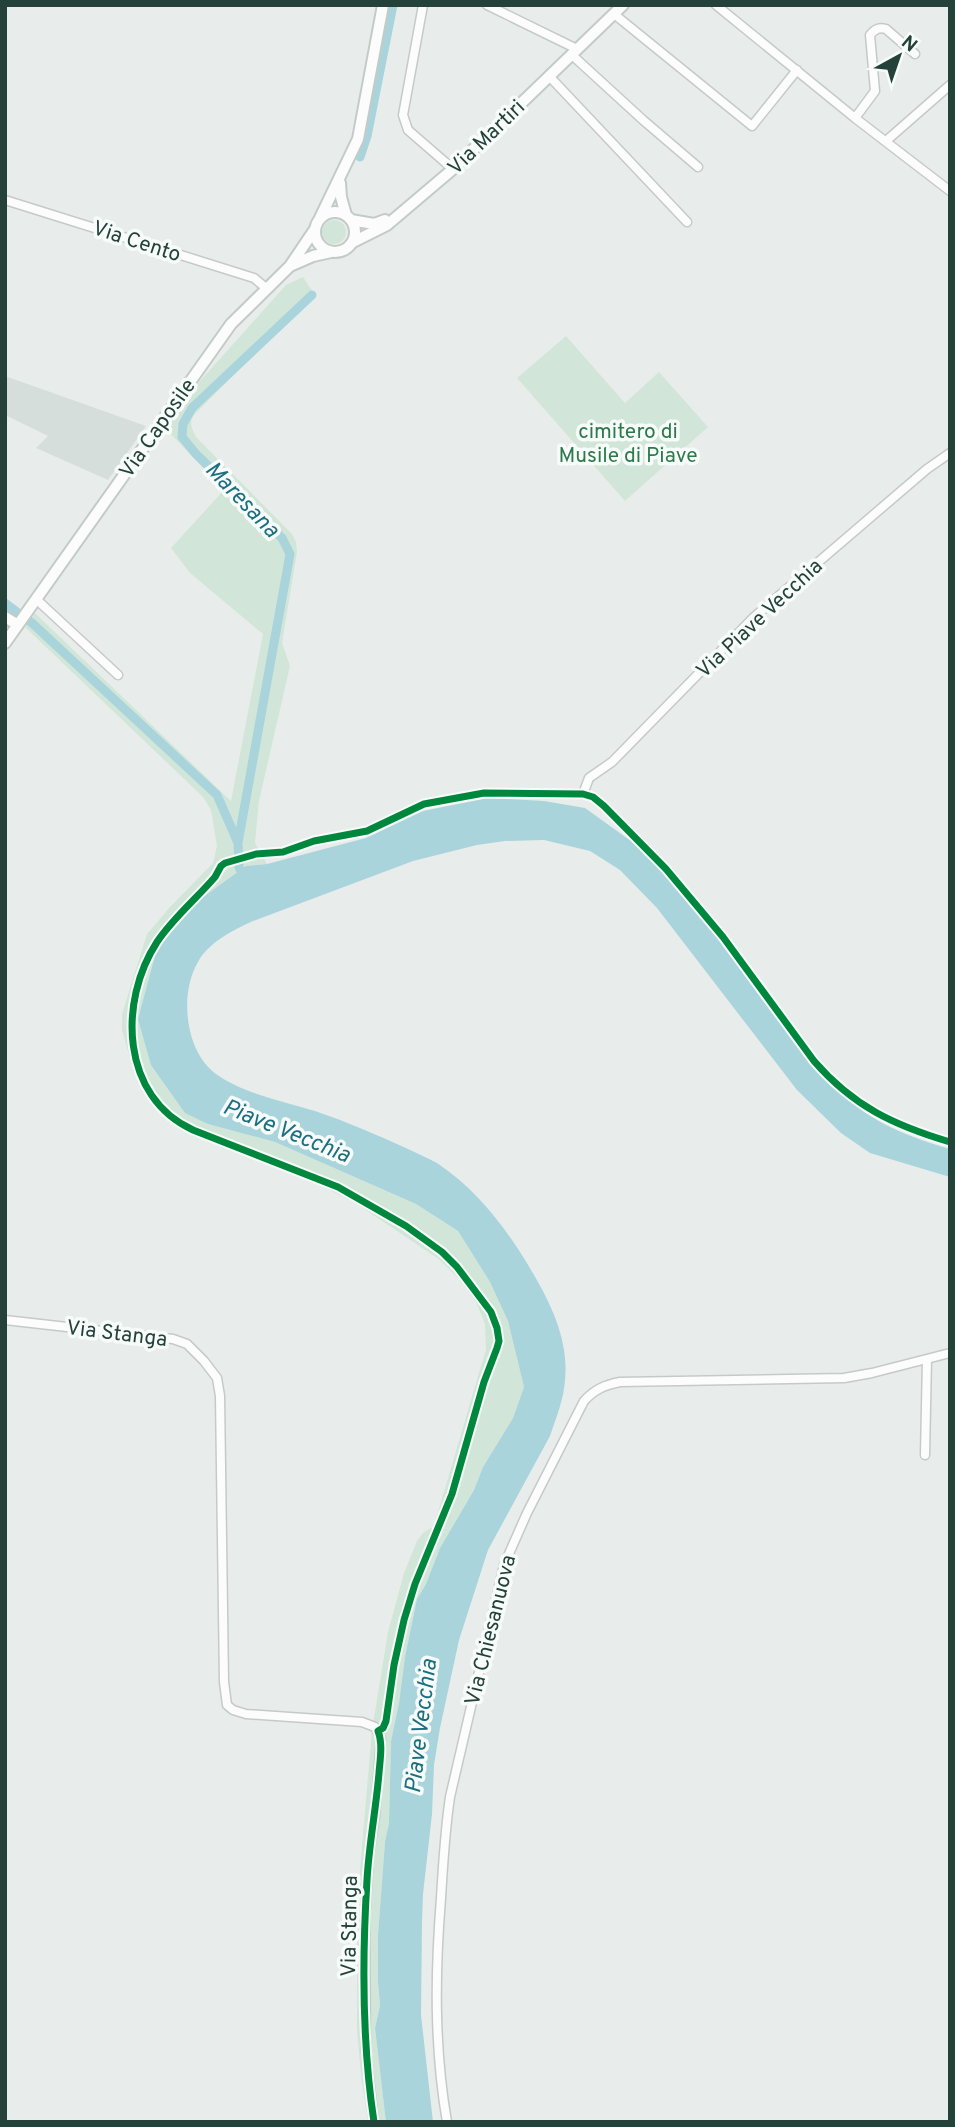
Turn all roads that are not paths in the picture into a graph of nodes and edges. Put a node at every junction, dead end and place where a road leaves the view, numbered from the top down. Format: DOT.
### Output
graph roads {
  1 [pos="383,5"];
  2 [pos="423,5"];
  3 [pos="487,5"];
  4 [pos="624,5"];
  5 [pos="716,5"];
  6 [pos="614,14"];
  7 [pos="575,52"];
  8 [pos="915,54"];
  9 [pos="797,70"];
  10 [pos="549,76"];
  11 [pos="950,85"];
  12 [pos="855,118"];
  13 [pos="886,141"];
  14 [pos="698,167"];
  15 [pos="453,169"];
  16 [pos="340,179"];
  17 [pos="950,191"];
  18 [pos="5,200"];
  19 [pos="349,217"];
  20 [pos="320,218"];
  21 [pos="391,220"];
  22 [pos="687,222"];
  23 [pos="315,229"];
  24 [pos="353,242"];
  25 [pos="331,252"];
  26 [pos="290,266"];
  27 [pos="266,288"];
  28 [pos="950,453"];
  29 [pos="32,604"];
  30 [pos="5,617"];
  31 [pos="20,622"];
  32 [pos="5,643"];
  33 [pos="118,675"];
  34 [pos="583,794"];
  35 [pos="5,1320"];
  36 [pos="950,1353"];
  37 [pos="927,1359"];
  38 [pos="925,1455"];
  39 [pos="374,2122"];
  40 [pos="447,2122"];
  1 -- 16 [label="street"];
  2 -- 15 [label="street"];
  3 -- 7 [label="street"];
  4 -- 6 [label="street, Via Martiri"];
  5 -- 9 [label="street"];
  6 -- 7 [label="street, Via Martiri"];
  6 -- 9 [label="street"];
  7 -- 10 [label="street, Via Martiri"];
  7 -- 14 [label="street"];
  8 -- 12 [label="street"];
  9 -- 12 [label="street"];
  10 -- 15 [label="street, Via Martiri"];
  10 -- 22 [label="street"];
  11 -- 13 [label="street"];
  12 -- 13 [label="street"];
  13 -- 17 [label="street"];
  15 -- 21 [label="street, Via Martiri"];
  16 -- 19 [label="street"];
  16 -- 20 [label="street"];
  18 -- 27 [label="street, Via Cento"];
  19 -- 20 [label="street"];
  19 -- 21 [label="street"];
  19 -- 24 [label="street"];
  20 -- 23 [label="street"];
  21 -- 24 [label="street, Via Martiri"];
  23 -- 25 [label="street"];
  23 -- 26 [label="street, Via Caposile"];
  24 -- 25 [label="street"];
  25 -- 26 [label="street, Via Caposile"];
  26 -- 27 [label="street, Via Caposile"];
  27 -- 29 [label="street, Via Caposile"];
  28 -- 34 [label="street, Via Piave Vecchia"];
  29 -- 31 [label="street, Via Caposile"];
  29 -- 33 [label="street"];
  30 -- 31 [label="street"];
  31 -- 32 [label="street, Via Caposile"];
  35 -- 39 [label="street, Via Stanga"];
  36 -- 37 [label="street, Via Chiesanuova"];
  37 -- 38 [label="street"];
  37 -- 40 [label="street, Via Chiesanuova"];
}
